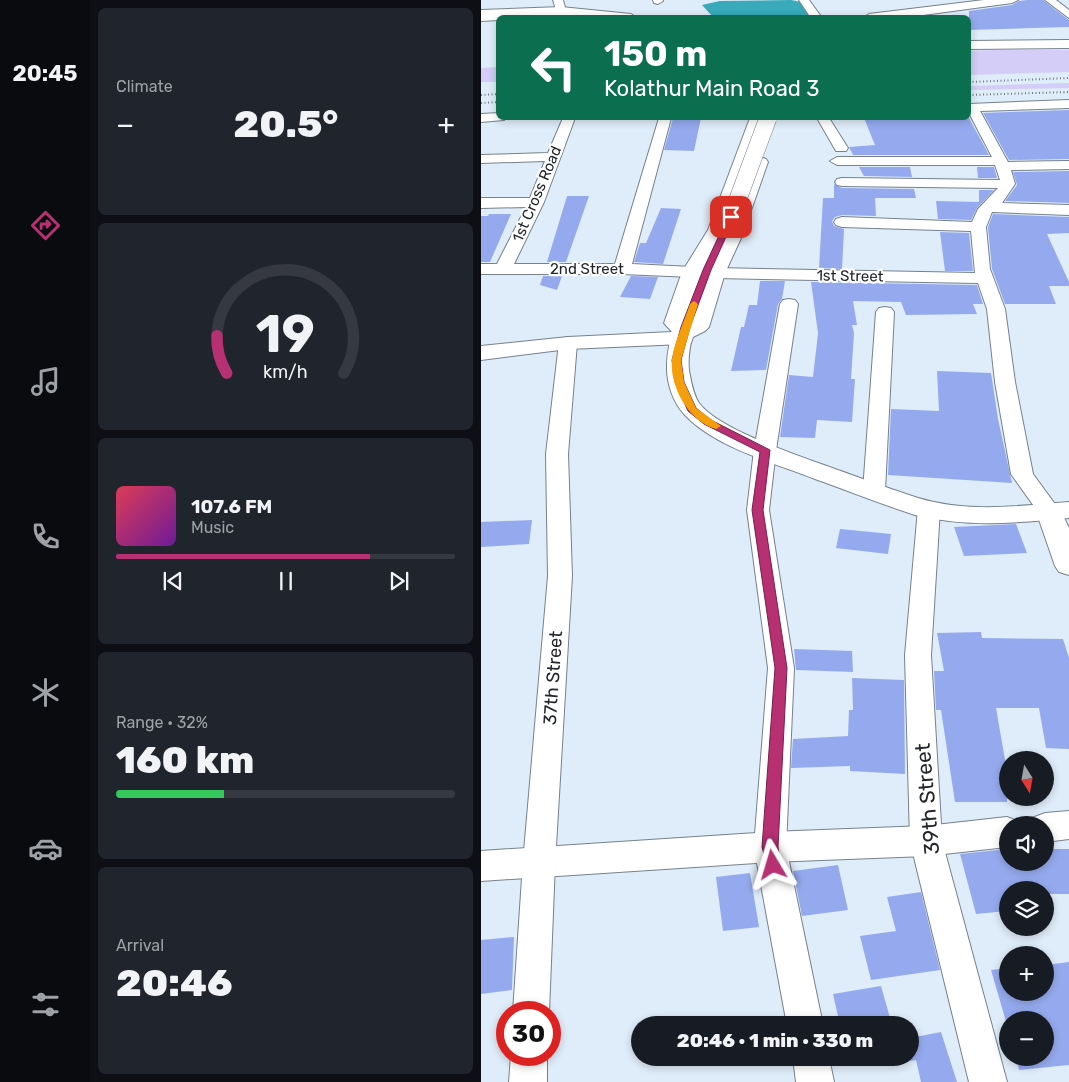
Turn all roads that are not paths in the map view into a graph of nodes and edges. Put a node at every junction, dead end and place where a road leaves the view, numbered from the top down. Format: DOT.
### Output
graph roads {
  1 [pos="804,0"];
  2 [pos="1009,0"];
  3 [pos="1050,0"];
  4 [pos="560,5"];
  5 [pos="481,15"];
  6 [pos="564,15"];
  7 [pos="615,15"];
  8 [pos="815,15"];
  9 [pos="892,15"];
  10 [pos="1069,15"];
  11 [pos="1069,44"];
  12 [pos="971,45"];
  13 [pos="1069,104"];
  14 [pos="971,108"];
  15 [pos="971,109"];
  16 [pos="481,118"];
  17 [pos="496,118"];
  18 [pos="568,120"];
  19 [pos="664,120"];
  20 [pos="756,120"];
  21 [pos="767,120"];
  22 [pos="824,120"];
  23 [pos="742,156"];
  24 [pos="554,157"];
  25 [pos="481,159"];
  26 [pos="1003,163"];
  27 [pos="1069,164"];
  28 [pos="842,182"];
  29 [pos="1008,184"];
  30 [pos="536,202"];
  31 [pos="481,203"];
  32 [pos="987,206"];
  33 [pos="1069,210"];
  34 [pos="842,222"];
  35 [pos="979,227"];
  36 [pos="481,269"];
  37 [pos="503,269"];
  38 [pos="622,269"];
  39 [pos="693,272"];
  40 [pos="715,273"];
  41 [pos="985,278"];
  42 [pos="789,304"];
  43 [pos="885,312"];
  44 [pos="684,333"];
  45 [pos="568,343"];
  46 [pos="481,353"];
  47 [pos="765,450"];
  48 [pos="873,492"];
  49 [pos="929,509"];
  50 [pos="1059,511"];
  51 [pos="1069,566"];
  52 [pos="1069,825"];
  53 [pos="1054,827"];
  54 [pos="999,833"];
  55 [pos="926,841"];
  56 [pos="770,847"];
  57 [pos="539,863"];
  58 [pos="481,866"];
  59 [pos="532,1001"];
  60 [pos="803,1016"];
  61 [pos="529,1066"];
  62 [pos="812,1066"];
  63 [pos="528,1082"];
  64 [pos="815,1082"];
  65 [pos="988,1082"];
  1 -- 8 [label="street"];
  2 -- 9 [label="street"];
  3 -- 10 [label="street"];
  4 -- 5 [label="street"];
  4 -- 7 [label="street"];
  5 -- 6 [label="street"];
  11 -- 12 [label="street"];
  13 -- 14 [label="street"];
  15 -- 26 [label="street"];
  16 -- 17 [label="street"];
  18 -- 24 [label="street, 1st Cross Road"];
  19 -- 38 [label="street"];
  20 -- 23 [label="street"];
  21 -- 44 [label="street, bridge"];
  22 -- 26 [label="street"];
  23 -- 39 [label="street"];
  23 -- 40 [label="street"];
  24 -- 25 [label="street"];
  24 -- 30 [label="street, 1st Cross Road"];
  26 -- 27 [label="street"];
  26 -- 29 [label="street"];
  28 -- 29 [label="street"];
  29 -- 32 [label="street"];
  30 -- 31 [label="street"];
  30 -- 37 [label="street, 1st Cross Road"];
  32 -- 33 [label="street"];
  32 -- 35 [label="street"];
  34 -- 35 [label="street"];
  35 -- 41 [label="street"];
  36 -- 37 [label="street, 2nd Street"];
  37 -- 38 [label="street, 2nd Street"];
  38 -- 39 [label="street, 2nd Street"];
  39 -- 44 [label="street"];
  40 -- 41 [label="street, 1st Street"];
  40 -- 44 [label="street"];
  41 -- 50 [label="street"];
  42 -- 47 [label="street"];
  43 -- 48 [label="street"];
  44 -- 45 [label="street"];
  44 -- 47 [label="street"];
  45 -- 46 [label="street"];
  45 -- 57 [label="street, 37th Street"];
  47 -- 48 [label="street"];
  47 -- 56 [label="street"];
  48 -- 49 [label="street"];
  49 -- 50 [label="street"];
  49 -- 55 [label="street, 39th Street"];
  50 -- 51 [label="street"];
  52 -- 53 [label="street"];
  54 -- 55 [label="street"];
  55 -- 56 [label="street"];
  55 -- 65 [label="street, 39th Street"];
  56 -- 57 [label="street"];
  56 -- 60 [label="street"];
  57 -- 58 [label="street"];
  57 -- 59 [label="street, 37th Street"];
  61 -- 63 [label="street"];
  62 -- 64 [label="street"];
}
